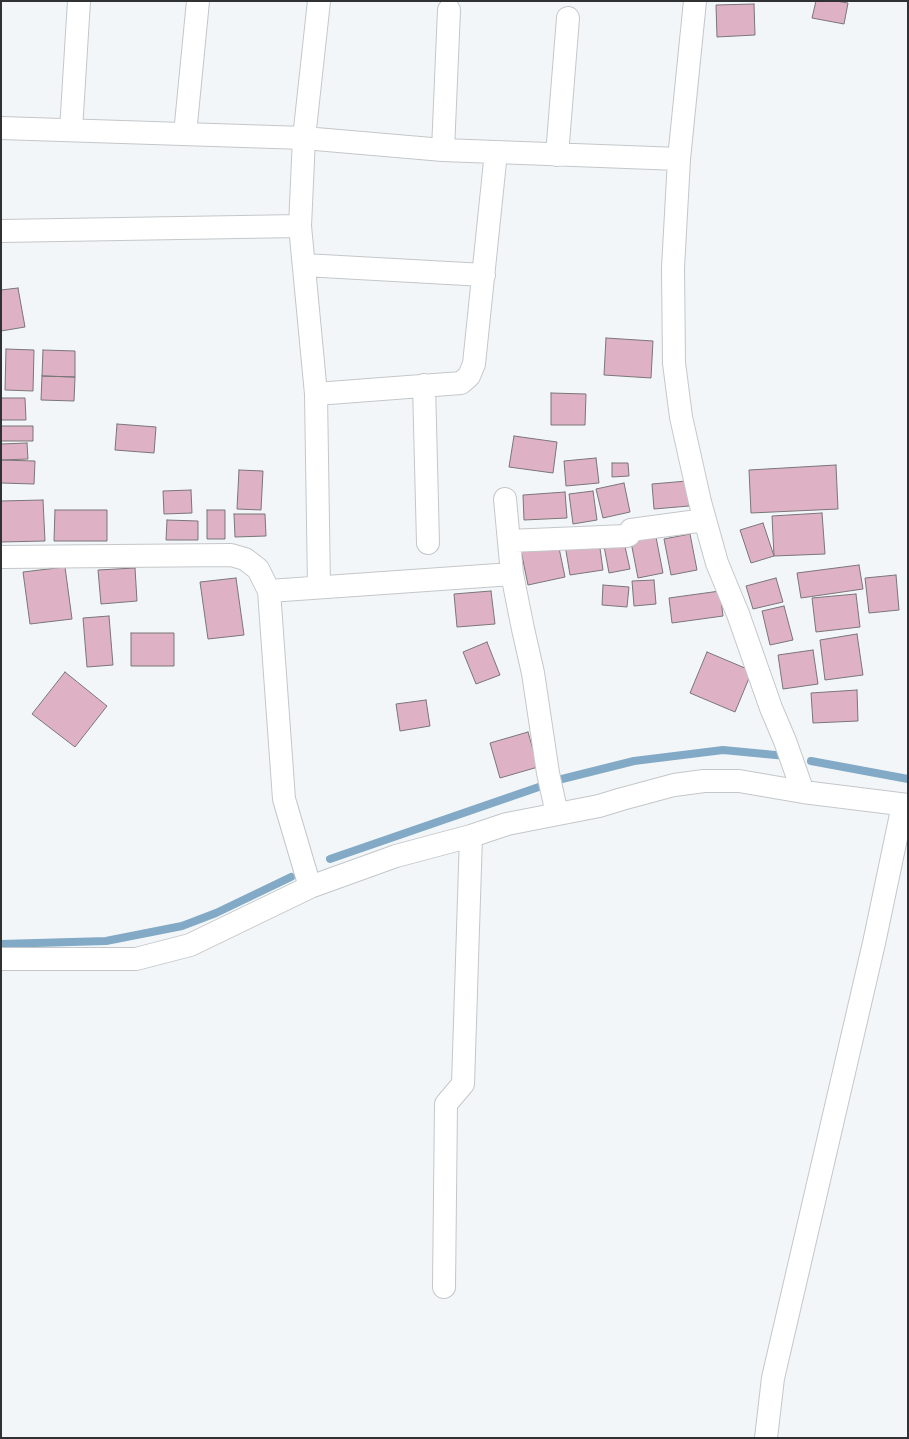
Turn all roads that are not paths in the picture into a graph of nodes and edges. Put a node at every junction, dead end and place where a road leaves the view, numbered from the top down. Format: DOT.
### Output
graph roads {
  1 [pos="79,1"];
  2 [pos="198,1"];
  3 [pos="319,1"];
  4 [pos="695,1"];
  5 [pos="449,10"];
  6 [pos="568,18"];
  7 [pos="1,128"];
  8 [pos="71,130"];
  9 [pos="185,134"];
  10 [pos="304,138"];
  11 [pos="443,150"];
  12 [pos="496,152"];
  13 [pos="557,155"];
  14 [pos="679,159"];
  15 [pos="300,226"];
  16 [pos="1,230"];
  17 [pos="304,265"];
  18 [pos="484,275"];
  19 [pos="424,385"];
  20 [pos="316,394"];
  21 [pos="505,499"];
  22 [pos="705,520"];
  23 [pos="509,541"];
  24 [pos="428,543"];
  25 [pos="1,557"];
  26 [pos="512,574"];
  27 [pos="319,587"];
  28 [pos="269,591"];
  29 [pos="802,792"];
  30 [pos="905,805"];
  31 [pos="555,807"];
  32 [pos="471,836"];
  33 [pos="310,887"];
  34 [pos="1,959"];
  35 [pos="444,1287"];
  36 [pos="766,1438"];
  1 -- 8 [label="street"];
  2 -- 9 [label="street"];
  3 -- 10 [label="street"];
  4 -- 14 [label="street"];
  5 -- 11 [label="street"];
  6 -- 13 [label="street"];
  7 -- 8 [label="street"];
  8 -- 9 [label="street"];
  9 -- 10 [label="street"];
  10 -- 11 [label="street"];
  10 -- 15 [label="street"];
  11 -- 12 [label="street"];
  12 -- 13 [label="street"];
  12 -- 18 [label="street"];
  13 -- 14 [label="street"];
  14 -- 22 [label="street"];
  15 -- 16 [label="street"];
  15 -- 17 [label="street"];
  17 -- 18 [label="street"];
  17 -- 20 [label="street"];
  18 -- 19 [label="street"];
  19 -- 20 [label="street"];
  19 -- 24 [label="street"];
  20 -- 27 [label="street"];
  21 -- 23 [label="street"];
  22 -- 23 [label="street"];
  22 -- 29 [label="street"];
  23 -- 26 [label="street"];
  25 -- 28 [label="street"];
  26 -- 27 [label="street"];
  26 -- 31 [label="street"];
  27 -- 28 [label="street"];
  28 -- 33 [label="street"];
  29 -- 30 [label="street"];
  29 -- 31 [label="street"];
  30 -- 36 [label="street"];
  31 -- 32 [label="street"];
  32 -- 33 [label="street"];
  32 -- 35 [label="street"];
  33 -- 34 [label="street"];
}
